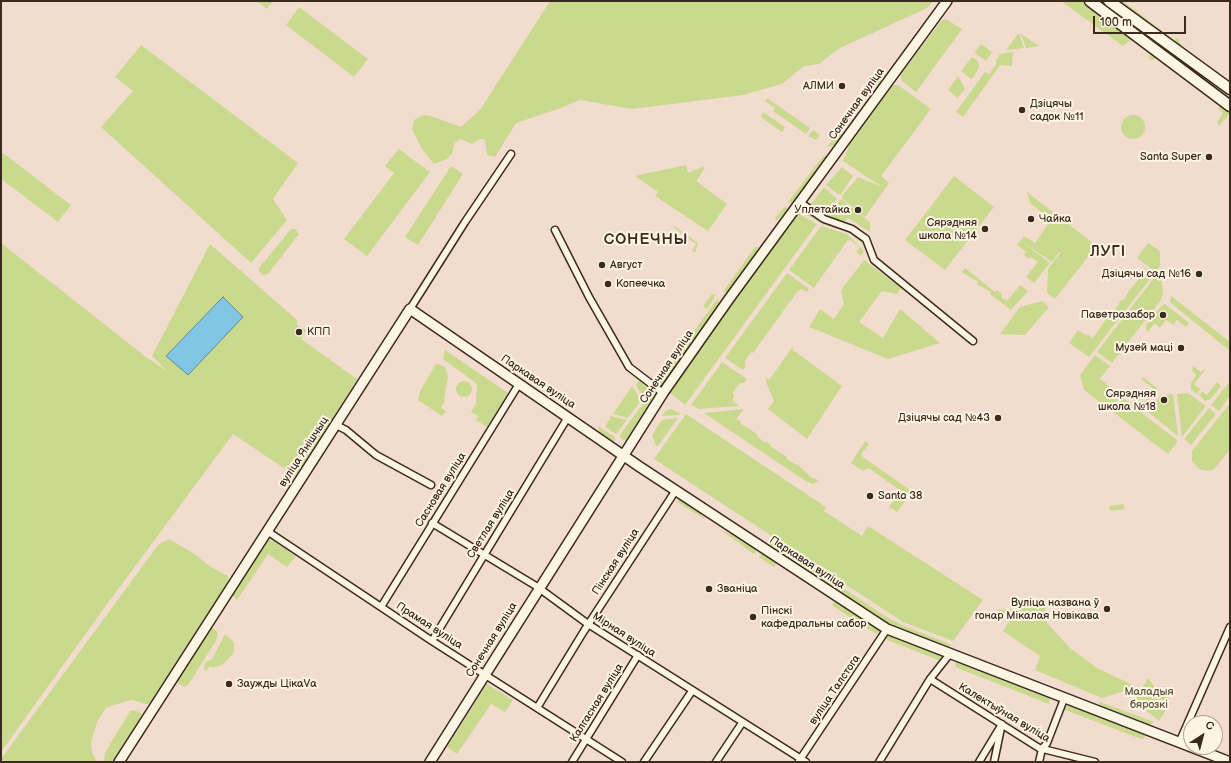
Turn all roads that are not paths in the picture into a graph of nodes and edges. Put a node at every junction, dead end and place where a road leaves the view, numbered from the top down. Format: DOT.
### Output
graph roads {
  1 [pos="947,1"];
  2 [pos="1090,1"];
  3 [pos="1109,1"];
  4 [pos="1230,89"];
  5 [pos="1230,106"];
  6 [pos="511,154"];
  7 [pos="801,203"];
  8 [pos="555,230"];
  9 [pos="410,309"];
  10 [pos="973,341"];
  11 [pos="519,384"];
  12 [pos="663,393"];
  13 [pos="568,417"];
  14 [pos="336,425"];
  15 [pos="624,456"];
  16 [pos="431,486"];
  17 [pos="676,490"];
  18 [pos="432,523"];
  19 [pos="267,531"];
  20 [pos="484,554"];
  21 [pos="538,589"];
  22 [pos="381,607"];
  23 [pos="588,624"];
  24 [pos="1230,627"];
  25 [pos="886,629"];
  26 [pos="432,641"];
  27 [pos="638,655"];
  28 [pos="949,655"];
  29 [pos="485,674"];
  30 [pos="930,679"];
  31 [pos="692,691"];
  32 [pos="1064,699"];
  33 [pos="537,708"];
  34 [pos="742,723"];
  35 [pos="1002,724"];
  36 [pos="586,739"];
  37 [pos="1179,743"];
  38 [pos="1042,748"];
  39 [pos="802,761"];
  40 [pos="118,762"];
  41 [pos="430,762"];
  42 [pos="572,762"];
  43 [pos="622,762"];
  44 [pos="644,762"];
  45 [pos="716,762"];
  46 [pos="879,762"];
  47 [pos="978,762"];
  48 [pos="994,762"];
  49 [pos="1038,762"];
  50 [pos="1094,762"];
  51 [pos="1230,762"];
  1 -- 7 [label="street, Сонечная вуліца"];
  2 -- 5 [label="main road"];
  3 -- 4 [label="main road"];
  6 -- 9 [label="street, вуліца Янішчыц"];
  7 -- 10 [label="street"];
  7 -- 12 [label="street, Сонечная вуліца"];
  8 -- 12 [label="street"];
  9 -- 11 [label="street, Паркавая вуліца"];
  9 -- 14 [label="street, вуліца Янішчыц"];
  11 -- 13 [label="street, Паркавая вуліца"];
  11 -- 18 [label="street, Сасновая вуліца"];
  12 -- 15 [label="street, Сонечная вуліца"];
  13 -- 15 [label="street, Паркавая вуліца"];
  13 -- 20 [label="street, Светлая вуліца"];
  14 -- 16 [label="street"];
  14 -- 19 [label="street, вуліца Янішчыц"];
  15 -- 17 [label="street, Паркавая вуліца"];
  15 -- 21 [label="street, Сонечная вуліца"];
  17 -- 23 [label="street, Пінская вуліца"];
  17 -- 25 [label="street, Паркавая вуліца"];
  18 -- 20 [label="street, Мірная вуліца"];
  18 -- 22 [label="street, Сасновая вуліца"];
  19 -- 22 [label="street, Прамая вуліца"];
  19 -- 40 [label="street, вуліца Янішчыц"];
  20 -- 21 [label="street, Мірная вуліца"];
  20 -- 26 [label="street, Светлая вуліца"];
  21 -- 23 [label="street, Мірная вуліца"];
  21 -- 29 [label="street, Сонечная вуліца"];
  22 -- 26 [label="street, Прамая вуліца"];
  23 -- 27 [label="street, Мірная вуліца"];
  23 -- 33 [label="street, Пінская вуліца"];
  24 -- 37 [label="street"];
  25 -- 28 [label="street, Паркавая вуліца"];
  25 -- 39 [label="street, вуліца Талстога"];
  26 -- 29 [label="street, Прамая вуліца"];
  27 -- 31 [label="street, Мірная вуліца"];
  27 -- 36 [label="street, Калгасная вуліца"];
  28 -- 30 [label="street"];
  28 -- 32 [label="street, Паркавая вуліца"];
  29 -- 33 [label="street, Прамая вуліца"];
  29 -- 41 [label="street, Сонечная вуліца"];
  30 -- 35 [label="street, Калектыўная вуліца"];
  30 -- 46 [label="street"];
  31 -- 34 [label="street, Мірная вуліца"];
  31 -- 44 [label="street"];
  32 -- 37 [label="street, Паркавая вуліца"];
  32 -- 38 [label="street"];
  33 -- 36 [label="street, Прамая вуліца"];
  34 -- 39 [label="street, Мірная вуліца"];
  34 -- 45 [label="street"];
  35 -- 38 [label="street, Калектыўная вуліца"];
  35 -- 47 [label="street"];
  35 -- 48 [label="street"];
  36 -- 42 [label="street, Калгасная вуліца"];
  36 -- 43 [label="street, Прамая вуліца"];
  37 -- 51 [label="street, Паркавая вуліца"];
  38 -- 49 [label="street"];
  38 -- 50 [label="street, Калектыўная вуліца"];
}
